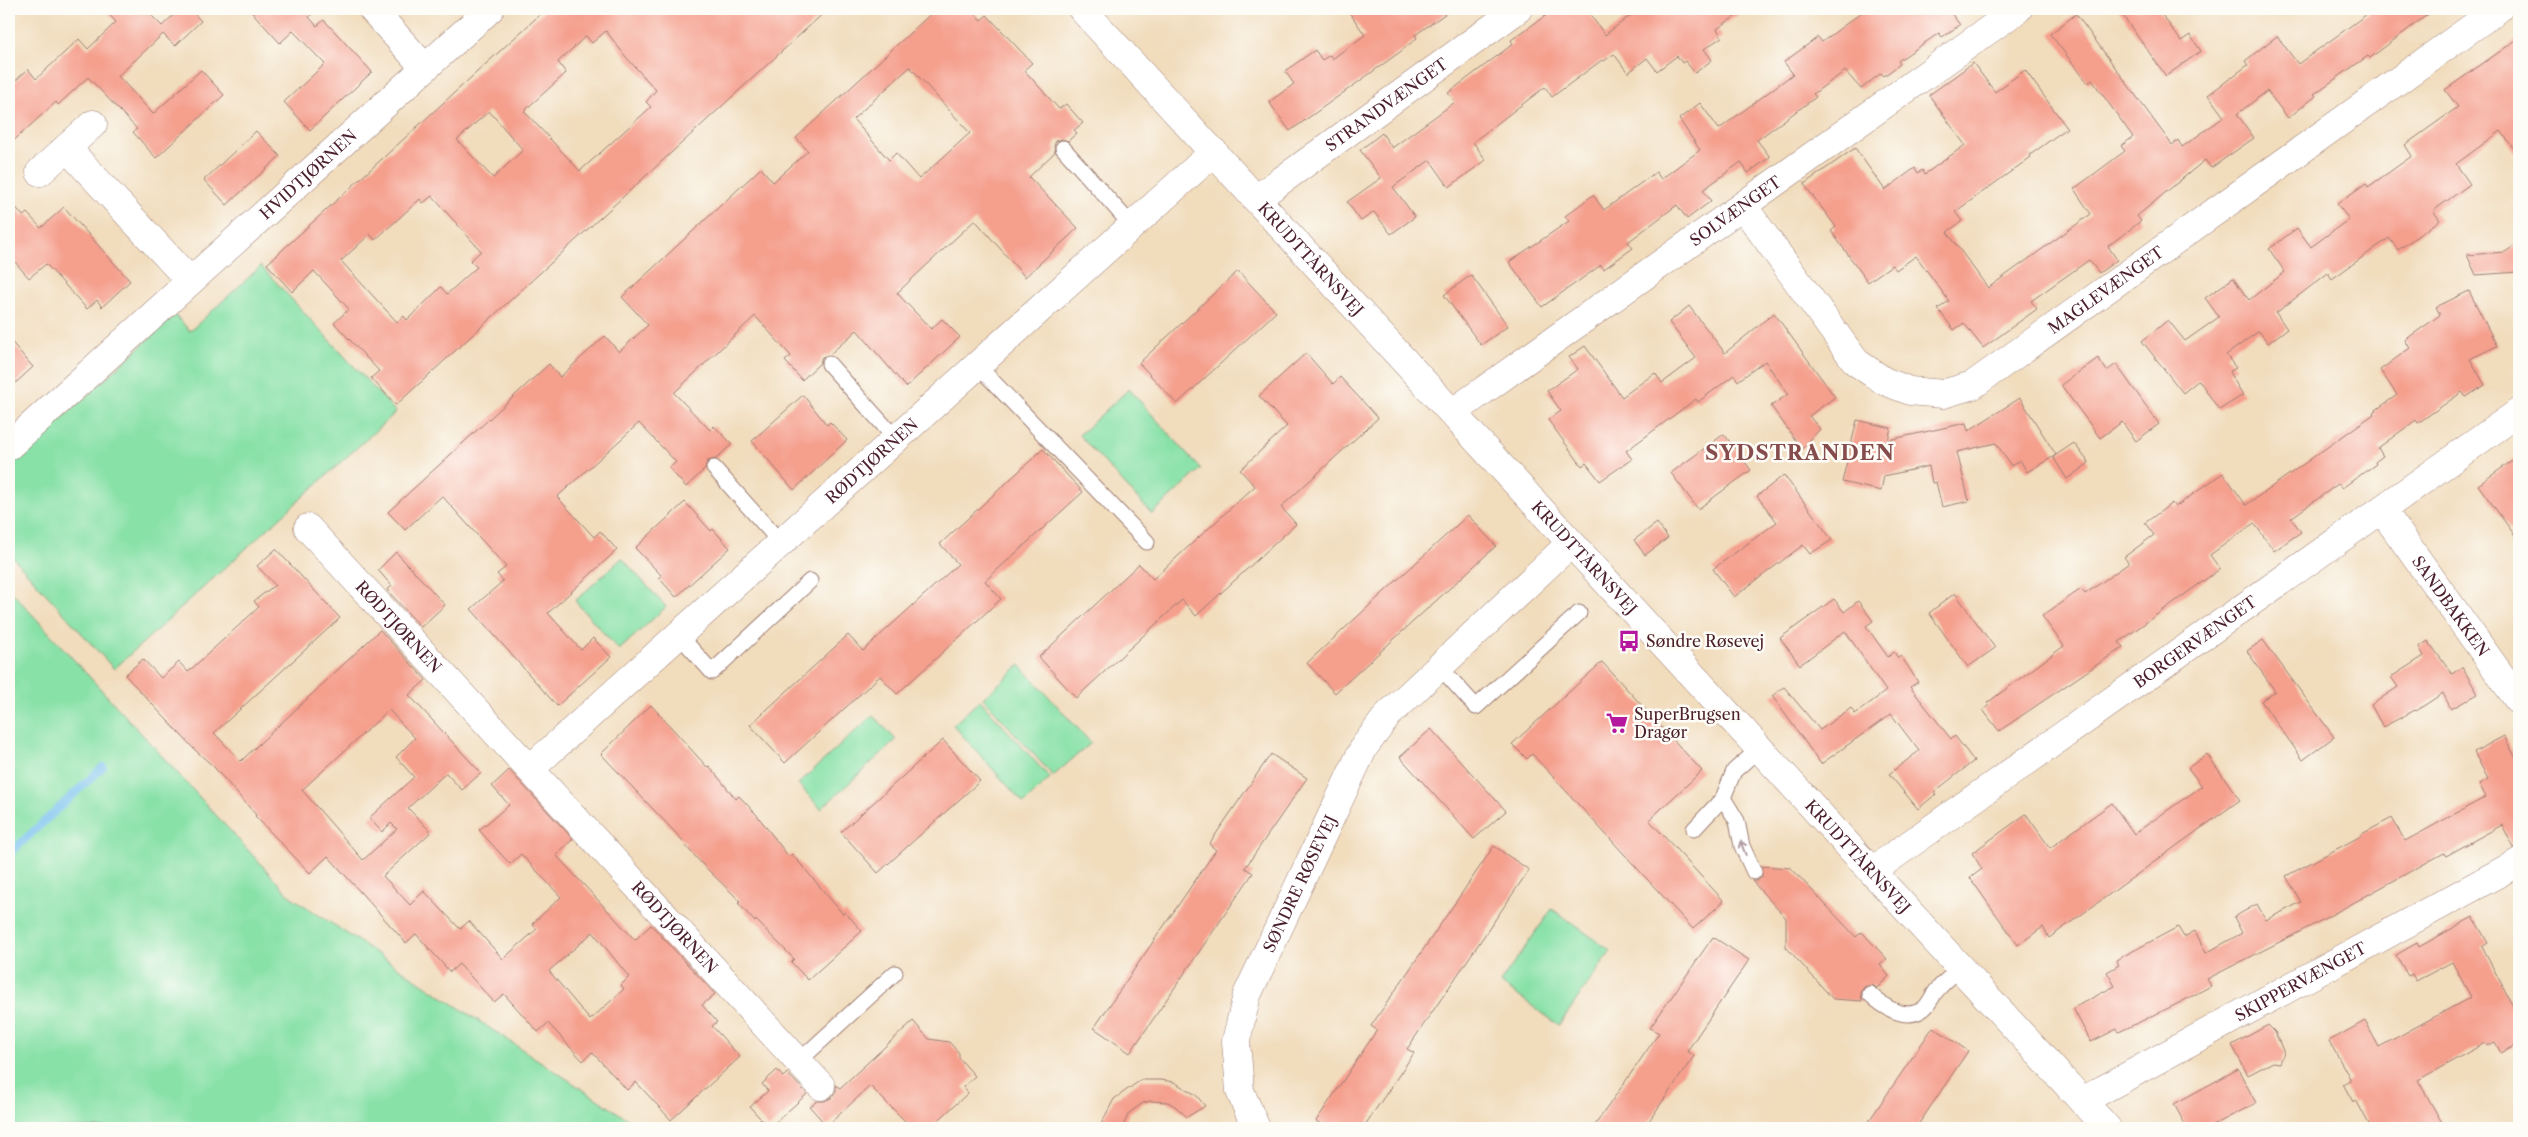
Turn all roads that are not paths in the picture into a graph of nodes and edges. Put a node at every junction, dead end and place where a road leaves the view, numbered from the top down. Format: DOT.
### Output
graph roads {
  1 [pos="372,9"];
  2 [pos="490,9"];
  3 [pos="1082,9"];
  4 [pos="1518,9"];
  5 [pos="2018,9"];
  6 [pos="2498,9"];
  7 [pos="425,68"];
  8 [pos="93,124"];
  9 [pos="67,148"];
  10 [pos="1063,148"];
  11 [pos="1214,152"];
  12 [pos="40,172"];
  13 [pos="1256,199"];
  14 [pos="1743,206"];
  15 [pos="1132,226"];
  16 [pos="190,281"];
  17 [pos="829,364"];
  18 [pos="977,365"];
  19 [pos="2519,412"];
  20 [pos="1452,413"];
  21 [pos="896,439"];
  22 [pos="9,446"];
  23 [pos="714,468"];
  24 [pos="2382,510"];
  25 [pos="308,528"];
  26 [pos="781,542"];
  27 [pos="1146,542"];
  28 [pos="1571,543"];
  29 [pos="810,581"];
  30 [pos="1579,613"];
  31 [pos="679,635"];
  32 [pos="1439,666"];
  33 [pos="2519,702"];
  34 [pos="1759,749"];
  35 [pos="530,769"];
  36 [pos="1723,798"];
  37 [pos="1694,829"];
  38 [pos="2519,862"];
  39 [pos="1872,871"];
  40 [pos="1754,872"];
  41 [pos="1960,968"];
  42 [pos="895,973"];
  43 [pos="1870,994"];
  44 [pos="799,1062"];
  45 [pos="821,1086"];
  46 [pos="2082,1101"];
  47 [pos="1256,1128"];
  48 [pos="2107,1128"];
  1 -- 7 [label="street"];
  2 -- 7 [label="street, HVIDTJØRNEN"];
  3 -- 11 [label="street, KRUDTTÅRNSVEJ"];
  4 -- 13 [label="street, STRANDVÆNGET"];
  5 -- 14 [label="street, SOLVÆNGET"];
  6 -- 14 [label="street, MAGLEVÆNGET"];
  7 -- 16 [label="street, HVIDTJØRNEN"];
  8 -- 9 [label="street"];
  9 -- 12 [label="street"];
  9 -- 16 [label="street"];
  10 -- 15 [label="lane"];
  11 -- 13 [label="street, KRUDTTÅRNSVEJ"];
  11 -- 15 [label="street, RØDTJØRNEN"];
  13 -- 20 [label="street, KRUDTTÅRNSVEJ"];
  14 -- 20 [label="street, SOLVÆNGET"];
  15 -- 18 [label="street, RØDTJØRNEN"];
  16 -- 22 [label="street, HVIDTJØRNEN"];
  17 -- 21 [label="lane"];
  18 -- 21 [label="street, RØDTJØRNEN"];
  18 -- 27 [label="lane"];
  19 -- 24 [label="street, BORGERVÆNGET"];
  20 -- 28 [label="street, KRUDTTÅRNSVEJ"];
  21 -- 26 [label="street, RØDTJØRNEN"];
  23 -- 26 [label="lane"];
  24 -- 33 [label="street, SANDBAKKEN"];
  24 -- 39 [label="street, BORGERVÆNGET"];
  25 -- 35 [label="street, RØDTJØRNEN"];
  26 -- 31 [label="street, RØDTJØRNEN"];
  28 -- 32 [label="street, SØNDRE RØSEVEJ"];
  28 -- 34 [label="street, KRUDTTÅRNSVEJ"];
  29 -- 31 [label="lane"];
  30 -- 32 [label="lane"];
  31 -- 35 [label="street, RØDTJØRNEN"];
  32 -- 47 [label="street, SØNDRE RØSEVEJ"];
  34 -- 36 [label="lane"];
  34 -- 39 [label="street, KRUDTTÅRNSVEJ"];
  35 -- 44 [label="street, RØDTJØRNEN"];
  36 -- 37 [label="lane"];
  40 -- 36 [label="lane, one-way"];
  38 -- 46 [label="street, SKIPPERVÆNGET"];
  39 -- 41 [label="street, KRUDTTÅRNSVEJ"];
  41 -- 43 [label="lane"];
  41 -- 46 [label="street, KRUDTTÅRNSVEJ"];
  42 -- 44 [label="lane"];
  44 -- 45 [label="street, RØDTJØRNEN"];
  46 -- 48 [label="street, KRUDTTÅRNSVEJ"];
}
